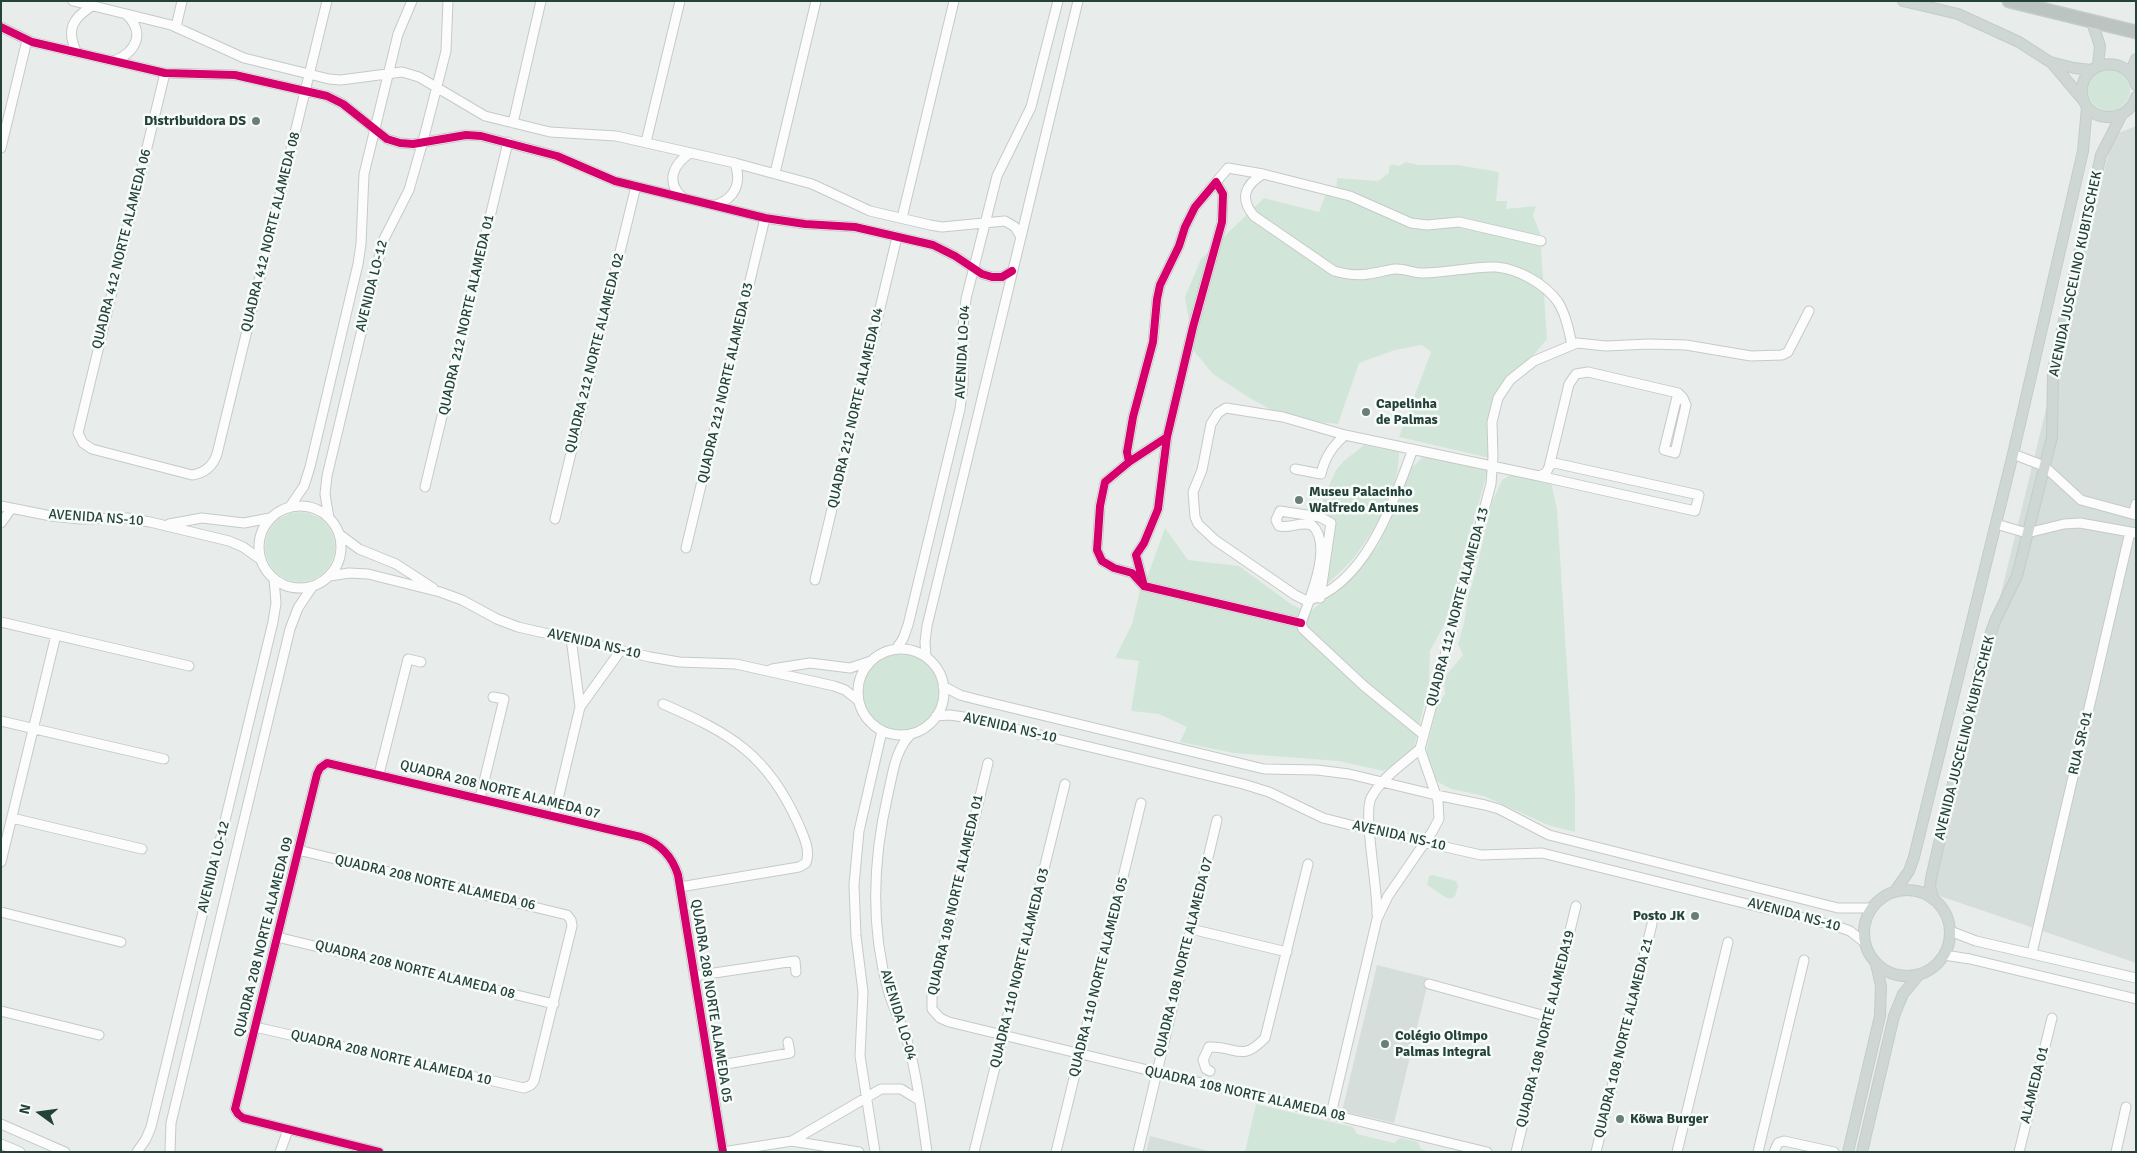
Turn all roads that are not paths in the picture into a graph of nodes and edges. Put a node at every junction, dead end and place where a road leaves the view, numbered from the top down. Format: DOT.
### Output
graph roads {
  1 [pos="73,1"];
  2 [pos="182,1"];
  3 [pos="327,1"];
  4 [pos="412,1"];
  5 [pos="448,1"];
  6 [pos="542,1"];
  7 [pos="680,1"];
  8 [pos="816,1"];
  9 [pos="954,1"];
  10 [pos="1058,1"];
  11 [pos="1078,1"];
  12 [pos="1903,1"];
  13 [pos="2009,1"];
  14 [pos="92,6"];
  15 [pos="126,14"];
  16 [pos="2092,22"];
  17 [pos="1,27"];
  18 [pos="176,27"];
  19 [pos="2136,32"];
  20 [pos="27,40"];
  21 [pos="76,51"];
  22 [pos="2136,59"];
  23 [pos="114,61"];
  24 [pos="2050,62"];
  25 [pos="2095,68"];
  26 [pos="165,74"];
  27 [pos="309,74"];
  28 [pos="388,74"];
  29 [pos="2134,79"];
  30 [pos="437,89"];
  31 [pos="305,91"];
  32 [pos="2136,96"];
  33 [pos="2086,104"];
  34 [pos="2133,107"];
  35 [pos="2121,116"];
  36 [pos="513,123"];
  37 [pos="375,129"];
  38 [pos="423,141"];
  39 [pos="508,142"];
  40 [pos="646,142"];
  41 [pos="1,148"];
  42 [pos="690,153"];
  43 [pos="735,163"];
  44 [pos="775,173"];
  45 [pos="1263,174"];
  46 [pos="1216,182"];
  47 [pos="636,186"];
  48 [pos="682,196"];
  49 [pos="716,205"];
  50 [pos="765,218"];
  51 [pos="902,218"];
  52 [pos="985,222"];
  53 [pos="897,237"];
  54 [pos="1021,237"];
  55 [pos="1541,241"];
  56 [pos="974,268"];
  57 [pos="1012,271"];
  58 [pos="1809,311"];
  59 [pos="1572,345"];
  60 [pos="1678,393"];
  61 [pos="1345,435"];
  62 [pos="1167,437"];
  63 [pos="1413,449"];
  64 [pos="2013,454"];
  65 [pos="1129,462"];
  66 [pos="1550,462"];
  67 [pos="214,463"];
  68 [pos="1492,465"];
  69 [pos="2044,466"];
  70 [pos="1295,469"];
  71 [pos="1539,476"];
  72 [pos="425,487"];
  73 [pos="2136,504"];
  74 [pos="1,506"];
  75 [pos="289,508"];
  76 [pos="11,509"];
  77 [pos="2134,515"];
  78 [pos="270,518"];
  79 [pos="329,518"];
  80 [pos="555,519"];
  81 [pos="1,523"];
  82 [pos="162,524"];
  83 [pos="1996,524"];
  84 [pos="2027,533"];
  85 [pos="2133,533"];
  86 [pos="339,534"];
  87 [pos="686,548"];
  88 [pos="260,559"];
  89 [pos="330,576"];
  90 [pos="274,579"];
  91 [pos="815,580"];
  92 [pos="1144,586"];
  93 [pos="312,587"];
  94 [pos="440,592"];
  95 [pos="1320,598"];
  96 [pos="1307,602"];
  97 [pos="1,622"];
  98 [pos="1300,623"];
  99 [pos="56,635"];
  100 [pos="571,638"];
  101 [pos="896,649"];
  102 [pos="621,650"];
  103 [pos="926,656"];
  104 [pos="871,661"];
  105 [pos="421,662"];
  106 [pos="189,666"];
  107 [pos="756,668"];
  108 [pos="943,686"];
  109 [pos="493,697"];
  110 [pos="859,701"];
  111 [pos="663,704"];
  112 [pos="580,707"];
  113 [pos="936,716"];
  114 [pos="1,720"];
  115 [pos="34,728"];
  116 [pos="882,731"];
  117 [pos="911,734"];
  118 [pos="1424,734"];
  119 [pos="1420,748"];
  120 [pos="164,759"];
  121 [pos="988,763"];
  122 [pos="321,767"];
  123 [pos="379,774"];
  124 [pos="1383,782"];
  125 [pos="1065,784"];
  126 [pos="1436,795"];
  127 [pos="480,798"];
  128 [pos="1142,803"];
  129 [pos="554,816"];
  130 [pos="12,818"];
  131 [pos="1217,820"];
  132 [pos="1370,830"];
  133 [pos="1424,843"];
  134 [pos="142,850"];
  135 [pos="298,850"];
  136 [pos="668,856"];
  137 [pos="1,862"];
  138 [pos="1308,864"];
  139 [pos="680,888"];
  140 [pos="1895,892"];
  141 [pos="1933,899"];
  142 [pos="1576,906"];
  143 [pos="1872,908"];
  144 [pos="1,912"];
  145 [pos="1377,919"];
  146 [pos="1652,924"];
  147 [pos="1191,929"];
  148 [pos="1950,931"];
  149 [pos="277,937"];
  150 [pos="121,942"];
  151 [pos="1728,942"];
  152 [pos="1864,942"];
  153 [pos="1287,952"];
  154 [pos="2032,953"];
  155 [pos="1944,955"];
  156 [pos="1804,960"];
  157 [pos="1876,964"];
  158 [pos="796,972"];
  159 [pos="694,976"];
  160 [pos="1918,976"];
  161 [pos="2136,978"];
  162 [pos="1429,984"];
  163 [pos="2136,999"];
  164 [pos="554,1004"];
  165 [pos="1,1011"];
  166 [pos="1549,1017"];
  167 [pos="2052,1018"];
  168 [pos="254,1027"];
  169 [pos="100,1035"];
  170 [pos="1004,1036"];
  171 [pos="788,1042"];
  172 [pos="1080,1054"];
  173 [pos="709,1067"];
  174 [pos="1210,1071"];
  175 [pos="1156,1073"];
  176 [pos="866,1098"];
  177 [pos="919,1100"];
  178 [pos="2126,1106"];
  179 [pos="1331,1114"];
  180 [pos="1,1124"];
  181 [pos="288,1130"];
  182 [pos="792,1141"];
  183 [pos="1,1144"];
  184 [pos="925,1150"];
  185 [pos="20,1152"];
  186 [pos="65,1152"];
  187 [pos="137,1152"];
  188 [pos="170,1152"];
  189 [pos="280,1152"];
  190 [pos="379,1152"];
  191 [pos="723,1152"];
  192 [pos="859,1152"];
  193 [pos="875,1152"];
  194 [pos="974,1152"];
  195 [pos="1056,1152"];
  196 [pos="1138,1152"];
  197 [pos="1487,1152"];
  198 [pos="1516,1152"];
  199 [pos="1596,1152"];
  200 [pos="1677,1152"];
  201 [pos="1758,1152"];
  202 [pos="1774,1152"];
  203 [pos="1834,1152"];
  204 [pos="1848,1152"];
  205 [pos="1862,1152"];
  206 [pos="2019,1152"];
  207 [pos="2116,1152"];
  1 -- 14 [label="street"];
  2 -- 18 [label="street"];
  3 -- 27 [label="street, QUADRA 412 NORTE ALAMEDA 08"];
  4 -- 28 [label="street, AVENIDA LO-12"];
  5 -- 30 [label="street, AVENIDA LO-12"];
  6 -- 36 [label="street"];
  7 -- 40 [label="street"];
  8 -- 44 [label="street"];
  9 -- 51 [label="street"];
  10 -- 52 [label="street, AVENIDA LO-04"];
  11 -- 54 [label="street, AVENIDA LO-04"];
  12 -- 24 [label="main road"];
  13 -- 16 [label="highway"];
  14 -- 15 [label="street"];
  14 -- 21 [label="street"];
  15 -- 18 [label="street"];
  15 -- 23 [label="street"];
  16 -- 19 [label="highway"];
  16 -- 25 [label="main road, AVENIDA JUSCELINO KUBITSCHEK"];
  17 -- 20 [label="street"];
  18 -- 27 [label="street"];
  20 -- 21 [label="street"];
  20 -- 41 [label="street"];
  21 -- 23 [label="street"];
  22 -- 29 [label="main road"];
  23 -- 26 [label="street"];
  24 -- 25 [label="main road"];
  24 -- 33 [label="main road"];
  25 -- 29 [label="main road"];
  25 -- 33 [label="main road, AVENIDA JUSCELINO KUBITSCHEK"];
  26 -- 31 [label="street"];
  26 -- 67 [label="street, QUADRA 412 NORTE ALAMEDA 06"];
  27 -- 28 [label="street"];
  27 -- 31 [label="street, QUADRA 412 NORTE ALAMEDA 08"];
  28 -- 30 [label="street"];
  28 -- 37 [label="street, AVENIDA LO-12"];
  30 -- 36 [label="street"];
  30 -- 38 [label="street, AVENIDA LO-12"];
  31 -- 37 [label="street"];
  31 -- 67 [label="street, QUADRA 412 NORTE ALAMEDA 08"];
  32 -- 34 [label="main road"];
  33 -- 35 [label="main road"];
  33 -- 64 [label="main road, AVENIDA JUSCELINO KUBITSCHEK"];
  34 -- 35 [label="main road"];
  35 -- 69 [label="main road, AVENIDA JUSCELINO KUBITSCHEK"];
  36 -- 40 [label="street"];
  37 -- 38 [label="street"];
  37 -- 75 [label="street, AVENIDA LO-12"];
  38 -- 39 [label="street"];
  38 -- 79 [label="street, AVENIDA LO-12"];
  39 -- 47 [label="street"];
  39 -- 72 [label="street, QUADRA 212 NORTE ALAMEDA 01"];
  40 -- 42 [label="street"];
  42 -- 43 [label="street"];
  42 -- 48 [label="street"];
  43 -- 44 [label="street"];
  43 -- 49 [label="street"];
  44 -- 51 [label="street"];
  45 -- 46 [label="street"];
  45 -- 55 [label="street"];
  45 -- 59 [label="street"];
  46 -- 62 [label="street"];
  46 -- 65 [label="street"];
  47 -- 48 [label="street"];
  47 -- 80 [label="street, QUADRA 212 NORTE ALAMEDA 02"];
  48 -- 49 [label="street"];
  49 -- 50 [label="street"];
  50 -- 53 [label="street"];
  50 -- 87 [label="street, QUADRA 212 NORTE ALAMEDA 03"];
  51 -- 52 [label="street"];
  52 -- 54 [label="street"];
  52 -- 56 [label="street, AVENIDA LO-04"];
  53 -- 56 [label="street"];
  53 -- 91 [label="street, QUADRA 212 NORTE ALAMEDA 04"];
  54 -- 57 [label="street, AVENIDA LO-04"];
  56 -- 57 [label="street"];
  56 -- 101 [label="street, AVENIDA LO-04"];
  57 -- 103 [label="street, AVENIDA LO-04"];
  58 -- 59 [label="street"];
  59 -- 68 [label="street, QUADRA 112 NORTE ALAMEDA 13"];
  60 -- 60 [label="street"];
  60 -- 66 [label="street"];
  61 -- 63 [label="street"];
  61 -- 70 [label="street"];
  61 -- 96 [label="street"];
  62 -- 65 [label="street"];
  62 -- 92 [label="street"];
  63 -- 68 [label="street"];
  63 -- 95 [label="street"];
  64 -- 69 [label="street"];
  64 -- 83 [label="main road, AVENIDA JUSCELINO KUBITSCHEK"];
  65 -- 92 [label="street"];
  66 -- 71 [label="street"];
  66 -- 71 [label="street"];
  68 -- 71 [label="street"];
  68 -- 118 [label="street, QUADRA 112 NORTE ALAMEDA 13"];
  69 -- 77 [label="street"];
  69 -- 84 [label="main road, AVENIDA JUSCELINO KUBITSCHEK"];
  73 -- 77 [label="street"];
  74 -- 76 [label="street, AVENIDA NS-10"];
  75 -- 78 [label="street, AVENIDA NS-10"];
  75 -- 79 [label="street, AVENIDA NS-10"];
  76 -- 81 [label="street"];
  76 -- 82 [label="street, AVENIDA NS-10"];
  78 -- 82 [label="street, AVENIDA NS-10"];
  78 -- 88 [label="street"];
  79 -- 86 [label="street, AVENIDA NS-10"];
  82 -- 88 [label="street, AVENIDA NS-10"];
  83 -- 84 [label="street"];
  83 -- 140 [label="main road, AVENIDA JUSCELINO KUBITSCHEK"];
  84 -- 85 [label="street"];
  84 -- 141 [label="main road, AVENIDA JUSCELINO KUBITSCHEK"];
  85 -- 154 [label="street, RUA SR-01"];
  86 -- 89 [label="street"];
  86 -- 94 [label="street, AVENIDA NS-10"];
  88 -- 90 [label="street, AVENIDA NS-10"];
  89 -- 93 [label="street, AVENIDA NS-10"];
  89 -- 94 [label="street, AVENIDA NS-10"];
  90 -- 93 [label="street"];
  90 -- 187 [label="street, AVENIDA LO-12"];
  92 -- 98 [label="street"];
  93 -- 188 [label="street, AVENIDA LO-12"];
  94 -- 100 [label="street, AVENIDA NS-10"];
  95 -- 96 [label="street"];
  95 -- 96 [label="street"];
  96 -- 98 [label="street"];
  97 -- 99 [label="street"];
  98 -- 118 [label="street"];
  99 -- 106 [label="street"];
  99 -- 115 [label="street"];
  100 -- 102 [label="street, AVENIDA NS-10"];
  100 -- 112 [label="street"];
  101 -- 103 [label="street"];
  101 -- 104 [label="street, AVENIDA NS-10"];
  102 -- 107 [label="street, AVENIDA NS-10"];
  102 -- 112 [label="street"];
  103 -- 108 [label="street"];
  104 -- 107 [label="street, AVENIDA NS-10"];
  104 -- 110 [label="street"];
  105 -- 123 [label="street"];
  107 -- 110 [label="street, AVENIDA NS-10"];
  108 -- 113 [label="street"];
  108 -- 124 [label="street, AVENIDA NS-10"];
  109 -- 127 [label="street"];
  110 -- 116 [label="street, AVENIDA NS-10"];
  111 -- 139 [label="street"];
  112 -- 129 [label="street"];
  113 -- 117 [label="street"];
  113 -- 132 [label="street, AVENIDA NS-10"];
  114 -- 115 [label="street"];
  115 -- 120 [label="street"];
  115 -- 130 [label="street"];
  116 -- 117 [label="street"];
  116 -- 176 [label="street, AVENIDA LO-04"];
  117 -- 177 [label="street, AVENIDA LO-04"];
  118 -- 119 [label="street, QUADRA 112 NORTE ALAMEDA 13"];
  119 -- 124 [label="street"];
  119 -- 126 [label="street"];
  121 -- 170 [label="street, QUADRA 108 NORTE ALAMEDA 01"];
  122 -- 123 [label="street, QUADRA 208 NORTE ALAMEDA 07"];
  122 -- 135 [label="street, QUADRA 208 NORTE ALAMEDA 09"];
  123 -- 127 [label="street, QUADRA 208 NORTE ALAMEDA 07"];
  124 -- 126 [label="street, AVENIDA NS-10"];
  124 -- 132 [label="street"];
  125 -- 170 [label="street, QUADRA 110 NORTE ALAMEDA 03"];
  126 -- 133 [label="street"];
  126 -- 143 [label="street, AVENIDA NS-10"];
  127 -- 129 [label="street, QUADRA 208 NORTE ALAMEDA 07"];
  128 -- 172 [label="street, QUADRA 110 NORTE ALAMEDA 05"];
  129 -- 136 [label="street, QUADRA 208 NORTE ALAMEDA 07"];
  130 -- 134 [label="street"];
  130 -- 137 [label="street"];
  131 -- 147 [label="street, QUADRA 108 NORTE ALAMEDA 07"];
  132 -- 133 [label="street, AVENIDA NS-10"];
  132 -- 145 [label="street"];
  133 -- 145 [label="street"];
  133 -- 152 [label="street, AVENIDA NS-10"];
  135 -- 149 [label="street, QUADRA 208 NORTE ALAMEDA 09"];
  135 -- 164 [label="street, QUADRA 208 NORTE ALAMEDA 06"];
  136 -- 139 [label="street, QUADRA 208 NORTE ALAMEDA 05"];
  138 -- 153 [label="street"];
  139 -- 159 [label="street, QUADRA 208 NORTE ALAMEDA 05"];
  140 -- 141 [label="main road"];
  140 -- 143 [label="main road"];
  141 -- 148 [label="main road"];
  142 -- 166 [label="street, QUADRA 108 NORTE ALAMEDA19"];
  143 -- 152 [label="main road"];
  144 -- 150 [label="street"];
  145 -- 179 [label="street"];
  146 -- 199 [label="street, QUADRA 108 NORTE ALAMEDA 21"];
  147 -- 153 [label="street"];
  147 -- 175 [label="street, QUADRA 108 NORTE ALAMEDA 07"];
  148 -- 154 [label="street"];
  148 -- 155 [label="main road"];
  149 -- 164 [label="street, QUADRA 208 NORTE ALAMEDA 08"];
  149 -- 168 [label="street, QUADRA 208 NORTE ALAMEDA 09"];
  151 -- 200 [label="street"];
  152 -- 157 [label="main road"];
  153 -- 174 [label="street"];
  154 -- 161 [label="street"];
  155 -- 160 [label="main road"];
  155 -- 163 [label="street"];
  156 -- 201 [label="street"];
  157 -- 160 [label="main road"];
  157 -- 204 [label="main road"];
  158 -- 159 [label="street"];
  159 -- 173 [label="street, QUADRA 208 NORTE ALAMEDA 05"];
  160 -- 205 [label="main road"];
  162 -- 166 [label="street"];
  164 -- 168 [label="street, QUADRA 208 NORTE ALAMEDA 10"];
  165 -- 169 [label="street"];
  166 -- 198 [label="street, QUADRA 108 NORTE ALAMEDA19"];
  167 -- 206 [label="street, ALAMEDA 01"];
  168 -- 181 [label="street, QUADRA 208 NORTE ALAMEDA 09"];
  170 -- 172 [label="street, QUADRA 108 NORTE ALAMEDA 08"];
  170 -- 194 [label="street, QUADRA 110 NORTE ALAMEDA 03"];
  171 -- 173 [label="street"];
  172 -- 175 [label="street, QUADRA 108 NORTE ALAMEDA 08"];
  172 -- 195 [label="street, QUADRA 110 NORTE ALAMEDA 05"];
  173 -- 191 [label="street, QUADRA 208 NORTE ALAMEDA 05"];
  175 -- 179 [label="street, QUADRA 108 NORTE ALAMEDA 08"];
  175 -- 196 [label="street, QUADRA 108 NORTE ALAMEDA 07"];
  176 -- 177 [label="street"];
  176 -- 182 [label="street"];
  176 -- 193 [label="street, AVENIDA LO-04"];
  177 -- 184 [label="street, AVENIDA LO-04"];
  178 -- 207 [label="street"];
  179 -- 197 [label="street, QUADRA 108 NORTE ALAMEDA 08"];
  180 -- 186 [label="street"];
  181 -- 189 [label="street"];
  181 -- 190 [label="street"];
  182 -- 191 [label="street"];
  182 -- 192 [label="street"];
  183 -- 185 [label="street"];
  202 -- 203 [label="street"];
}
